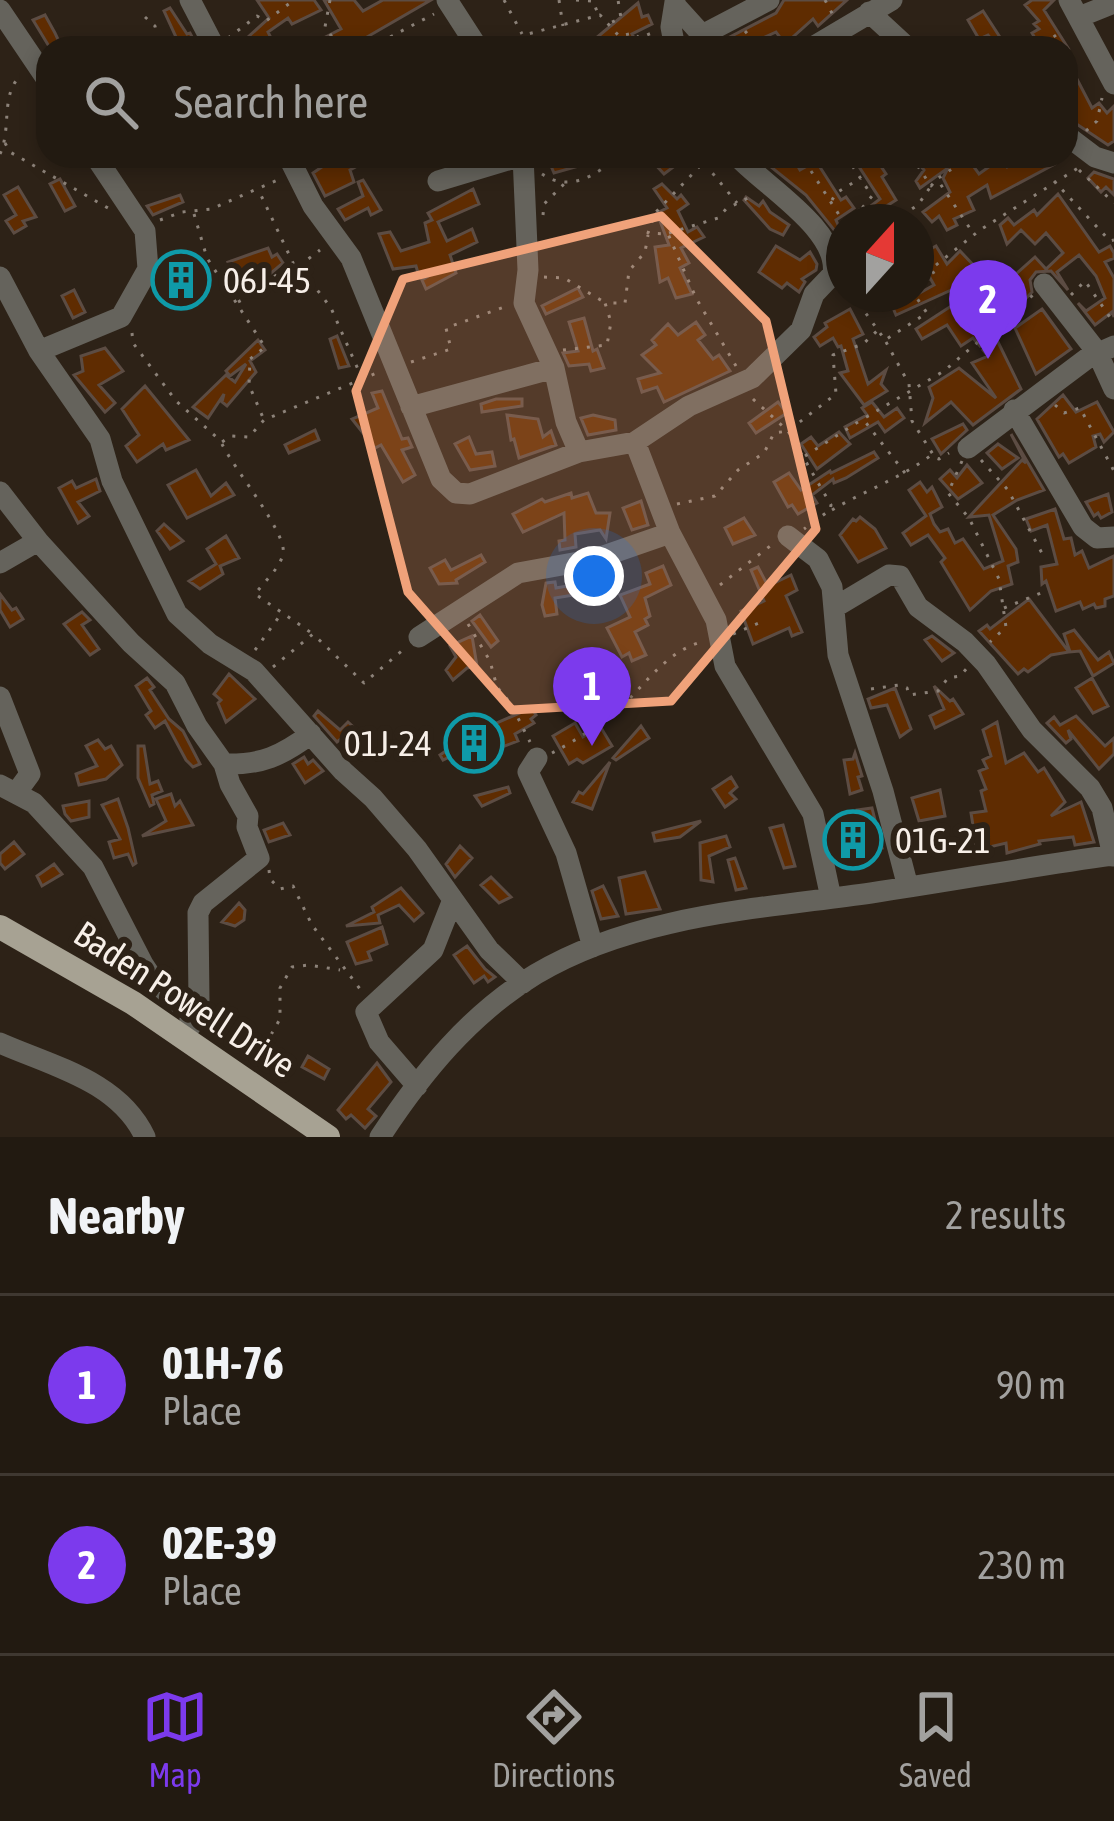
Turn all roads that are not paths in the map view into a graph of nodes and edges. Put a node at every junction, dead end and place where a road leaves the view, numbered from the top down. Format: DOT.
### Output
graph roads {
  1 [pos="190,0"];
  2 [pos="770,0"];
  3 [pos="892,0"];
  4 [pos="450,3"];
  5 [pos="1114,3"];
  6 [pos="0,10"];
  7 [pos="869,12"];
  8 [pos="1076,13"];
  9 [pos="210,36"];
  10 [pos="471,36"];
  11 [pos="718,36"];
  12 [pos="830,36"];
  13 [pos="895,36"];
  14 [pos="36,66"];
  15 [pos="1114,84"];
  16 [pos="1078,144"];
  17 [pos="1114,163"];
  18 [pos="102,168"];
  19 [pos="293,168"];
  20 [pos="492,168"];
  21 [pos="526,168"];
  22 [pos="751,168"];
  23 [pos="438,181"];
  24 [pos="0,277"];
  25 [pos="1044,284"];
  26 [pos="1106,349"];
  27 [pos="39,351"];
  28 [pos="549,358"];
  29 [pos="1114,389"];
  30 [pos="411,407"];
  31 [pos="1014,410"];
  32 [pos="635,442"];
  33 [pos="968,448"];
  34 [pos="579,452"];
  35 [pos="0,492"];
  36 [pos="670,532"];
  37 [pos="788,536"];
  38 [pos="1114,537"];
  39 [pos="38,541"];
  40 [pos="0,563"];
  41 [pos="837,606"];
  42 [pos="419,637"];
  43 [pos="0,698"];
  44 [pos="311,734"];
  45 [pos="537,758"];
  46 [pos="224,764"];
  47 [pos="8,789"];
  48 [pos="1114,855"];
  49 [pos="908,887"];
  50 [pos="831,898"];
  51 [pos="452,902"];
  52 [pos="0,926"];
  53 [pos="592,947"];
  54 [pos="523,982"];
  55 [pos="190,1013"];
  56 [pos="188,1040"];
  57 [pos="0,1043"];
  58 [pos="417,1086"];
  59 [pos="145,1137"];
  60 [pos="328,1137"];
  61 [pos="380,1137"];
  1 -- 9 [label="street"];
  2 -- 11 [label="street"];
  3 -- 7 [label="street"];
  4 -- 10 [label="street"];
  5 -- 8 [label="street"];
  6 -- 14 [label="street"];
  7 -- 12 [label="street"];
  7 -- 13 [label="street"];
  8 -- 15 [label="street"];
  16 -- 17 [label="street"];
  18 -- 27 [label="street"];
  19 -- 30 [label="street"];
  20 -- 23 [label="street"];
  21 -- 28 [label="street"];
  22 -- 32 [label="street"];
  24 -- 27 [label="street"];
  25 -- 26 [label="street"];
  26 -- 29 [label="street"];
  26 -- 31 [label="street"];
  27 -- 44 [label="street"];
  28 -- 30 [label="street"];
  28 -- 34 [label="street"];
  30 -- 34 [label="street"];
  31 -- 33 [label="street"];
  31 -- 38 [label="street"];
  32 -- 34 [label="street"];
  32 -- 36 [label="street"];
  35 -- 39 [label="street"];
  36 -- 42 [label="street"];
  36 -- 50 [label="street"];
  37 -- 41 [label="street"];
  39 -- 40 [label="street"];
  39 -- 46 [label="street"];
  41 -- 48 [label="street"];
  41 -- 49 [label="street"];
  43 -- 47 [label="street"];
  44 -- 46 [label="street"];
  44 -- 51 [label="street"];
  45 -- 53 [label="street"];
  46 -- 55 [label="street"];
  47 -- 55 [label="street"];
  48 -- 49 [label="street"];
  49 -- 50 [label="street"];
  50 -- 53 [label="street"];
  51 -- 54 [label="street"];
  51 -- 58 [label="street"];
  52 -- 56 [label="main road, Baden Powell Drive"];
  53 -- 54 [label="street"];
  54 -- 58 [label="street"];
  55 -- 56 [label="street"];
  56 -- 60 [label="main road, Baden Powell Drive"];
  57 -- 59 [label="street"];
  58 -- 61 [label="street"];
}
